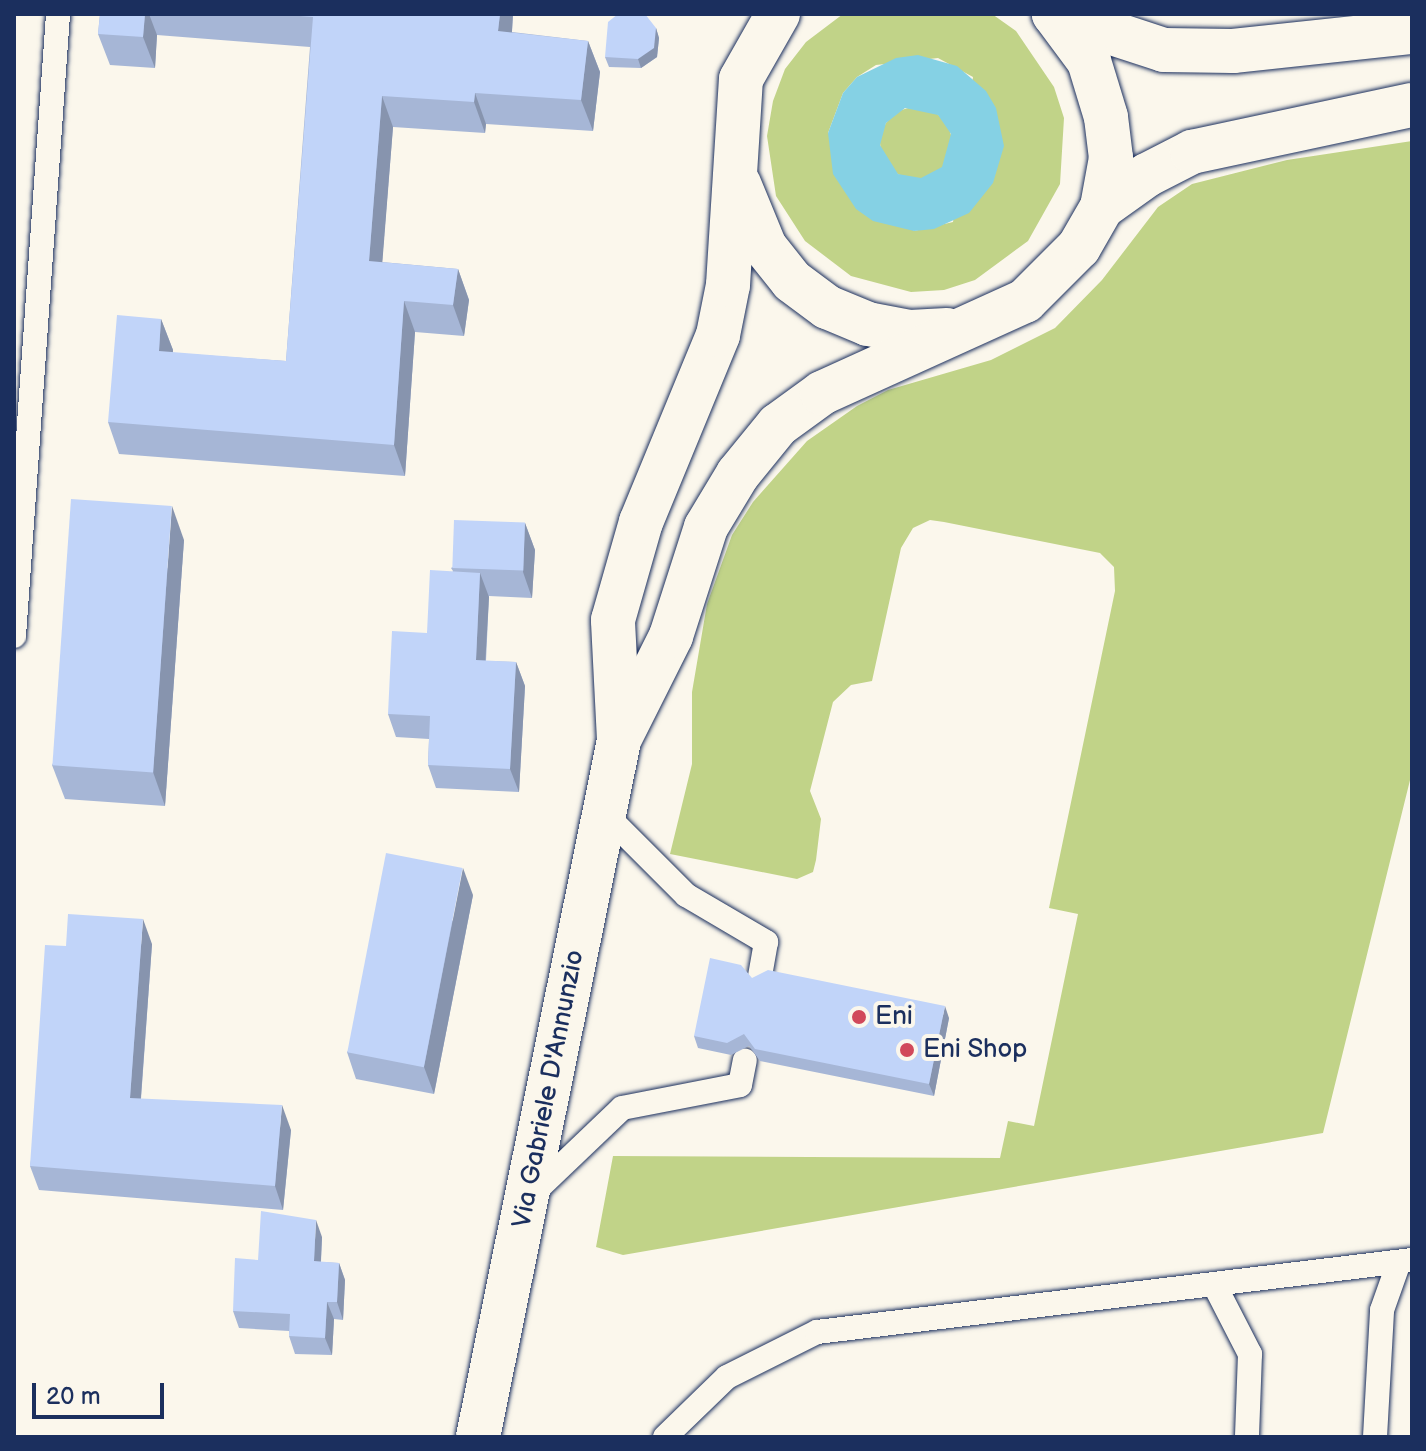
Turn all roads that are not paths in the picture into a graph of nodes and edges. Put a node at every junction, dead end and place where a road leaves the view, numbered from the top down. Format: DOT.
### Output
graph roads {
  1 [pos="58,14"];
  2 [pos="778,14"];
  3 [pos="1054,14"];
  4 [pos="1412,32"];
  5 [pos="1412,105"];
  6 [pos="735,167"];
  7 [pos="1102,207"];
  8 [pos="954,329"];
  9 [pos="14,636"];
  10 [pos="619,740"];
  11 [pos="604,813"];
  12 [pos="760,975"];
  13 [pos="745,1060"];
  14 [pos="528,1198"];
  15 [pos="1406,1261"];
  16 [pos="1214,1284"];
  17 [pos="478,1437"];
  18 [pos="665,1437"];
  19 [pos="1247,1437"];
  20 [pos="1375,1437"];
  1 -- 9 [label="lane"];
  2 -- 6 [label="main road"];
  3 -- 4 [label="main road"];
  3 -- 7 [label="main road"];
  5 -- 7 [label="main road"];
  6 -- 8 [label="main road"];
  6 -- 10 [label="main road"];
  7 -- 8 [label="main road"];
  8 -- 10 [label="main road"];
  10 -- 11 [label="main road, Via Gabriele D'Annunzio"];
  11 -- 12 [label="lane"];
  11 -- 14 [label="main road, Via Gabriele D'Annunzio"];
  13 -- 14 [label="lane"];
  14 -- 17 [label="main road, Via Gabriele D'Annunzio"];
  15 -- 16 [label="lane"];
  15 -- 20 [label="lane"];
  16 -- 18 [label="lane"];
  16 -- 19 [label="lane"];
}
